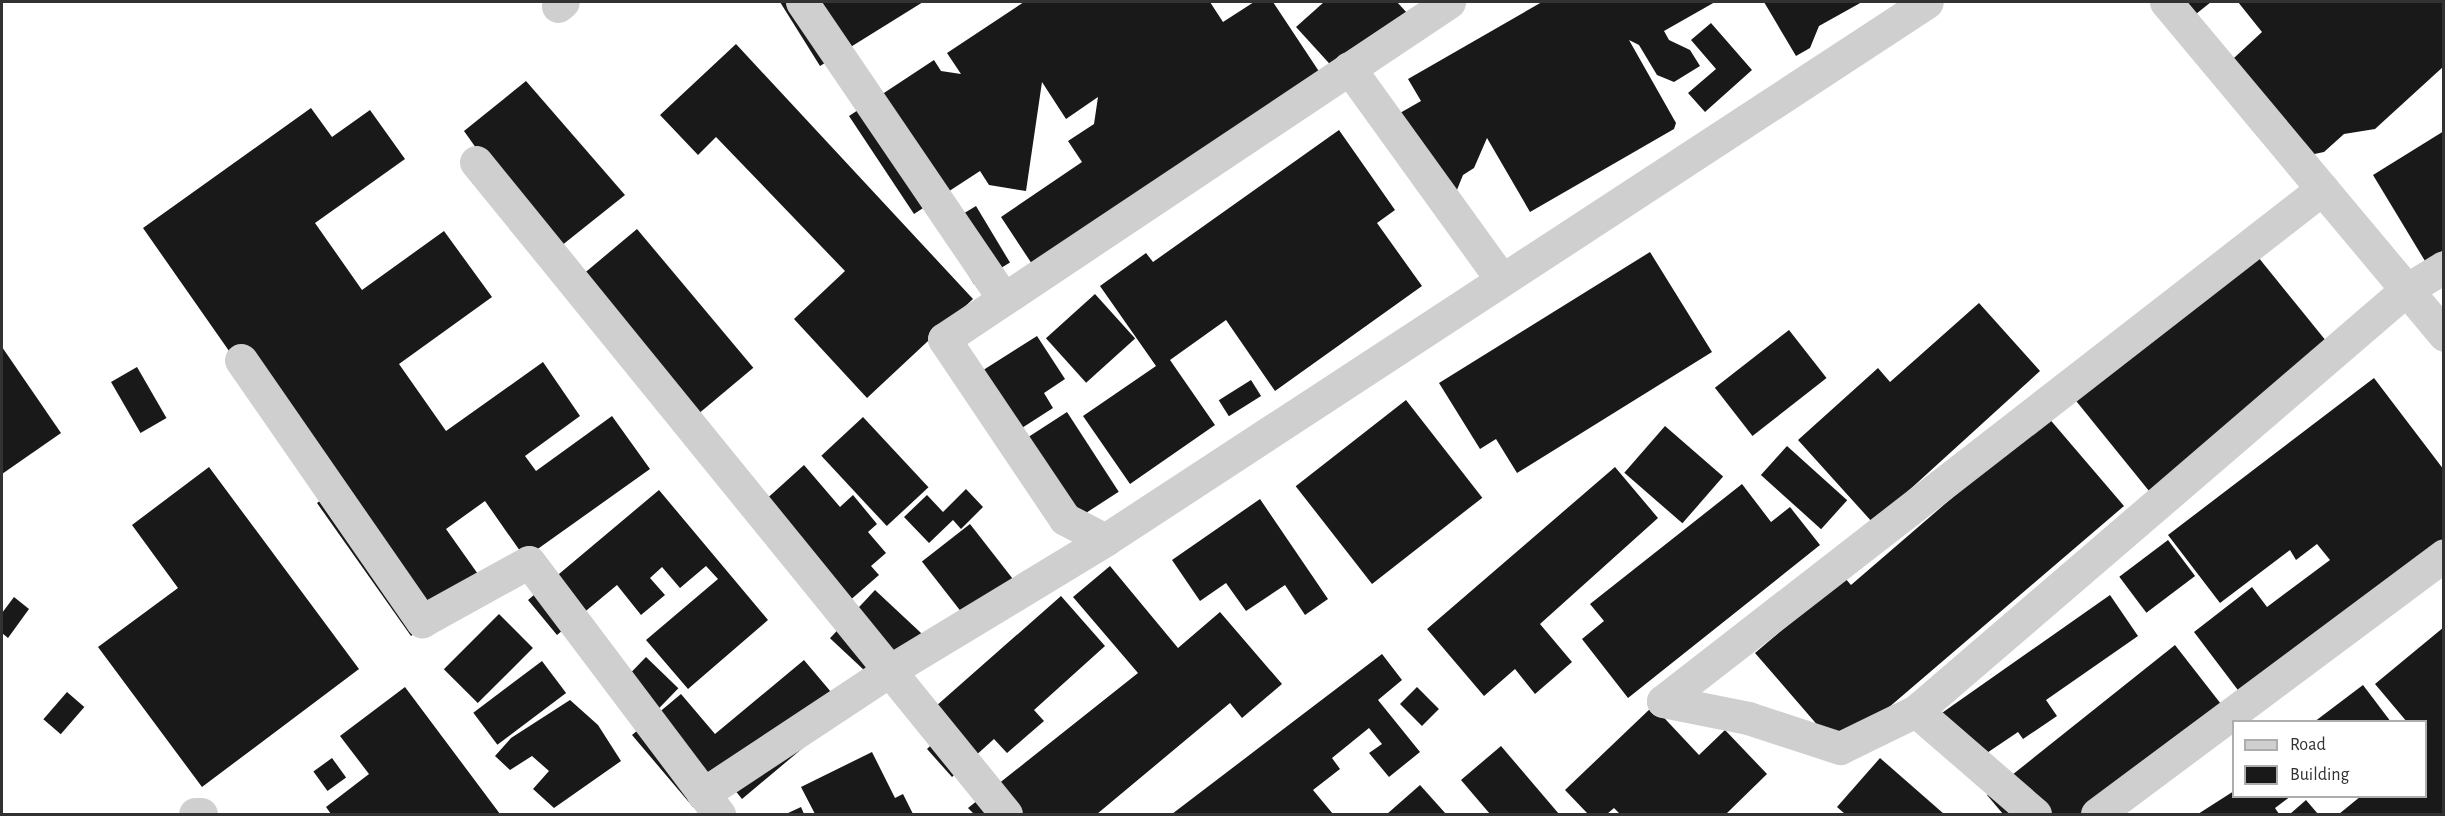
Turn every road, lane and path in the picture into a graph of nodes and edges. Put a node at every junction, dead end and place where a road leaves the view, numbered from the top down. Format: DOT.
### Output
graph roads {
  1 [pos="802,2"];
  2 [pos="1449,2"];
  3 [pos="1927,2"];
  4 [pos="2166,2"];
  5 [pos="1350,68"];
  6 [pos="476,162"];
  7 [pos="2322,189"];
  8 [pos="2444,267"];
  9 [pos="1502,280"];
  10 [pos="2406,290"];
  11 [pos="1004,299"];
  12 [pos="2444,335"];
  13 [pos="241,360"];
  14 [pos="1105,540"];
  15 [pos="2444,555"];
  16 [pos="889,671"];
  17 [pos="1916,711"];
  18 [pos="711,804"];
  19 [pos="195,814"];
  20 [pos="201,814"];
  21 [pos="1006,814"];
  22 [pos="2036,814"];
  23 [pos="2097,814"];
  1 -- 11 [label="street"];
  2 -- 5 [label="street"];
  3 -- 9 [label="street"];
  4 -- 7 [label="street"];
  5 -- 9 [label="street"];
  5 -- 11 [label="street"];
  6 -- 16 [label="street"];
  7 -- 10 [label="street"];
  7 -- 17 [label="street"];
  8 -- 10 [label="street"];
  9 -- 14 [label="street"];
  10 -- 12 [label="street"];
  10 -- 17 [label="street"];
  11 -- 14 [label="street"];
  13 -- 18 [label="street"];
  14 -- 16 [label="street"];
  15 -- 23 [label="street"];
  16 -- 18 [label="street"];
  16 -- 21 [label="street"];
  17 -- 22 [label="street"];
  19 -- 20 [label="street"];
}
